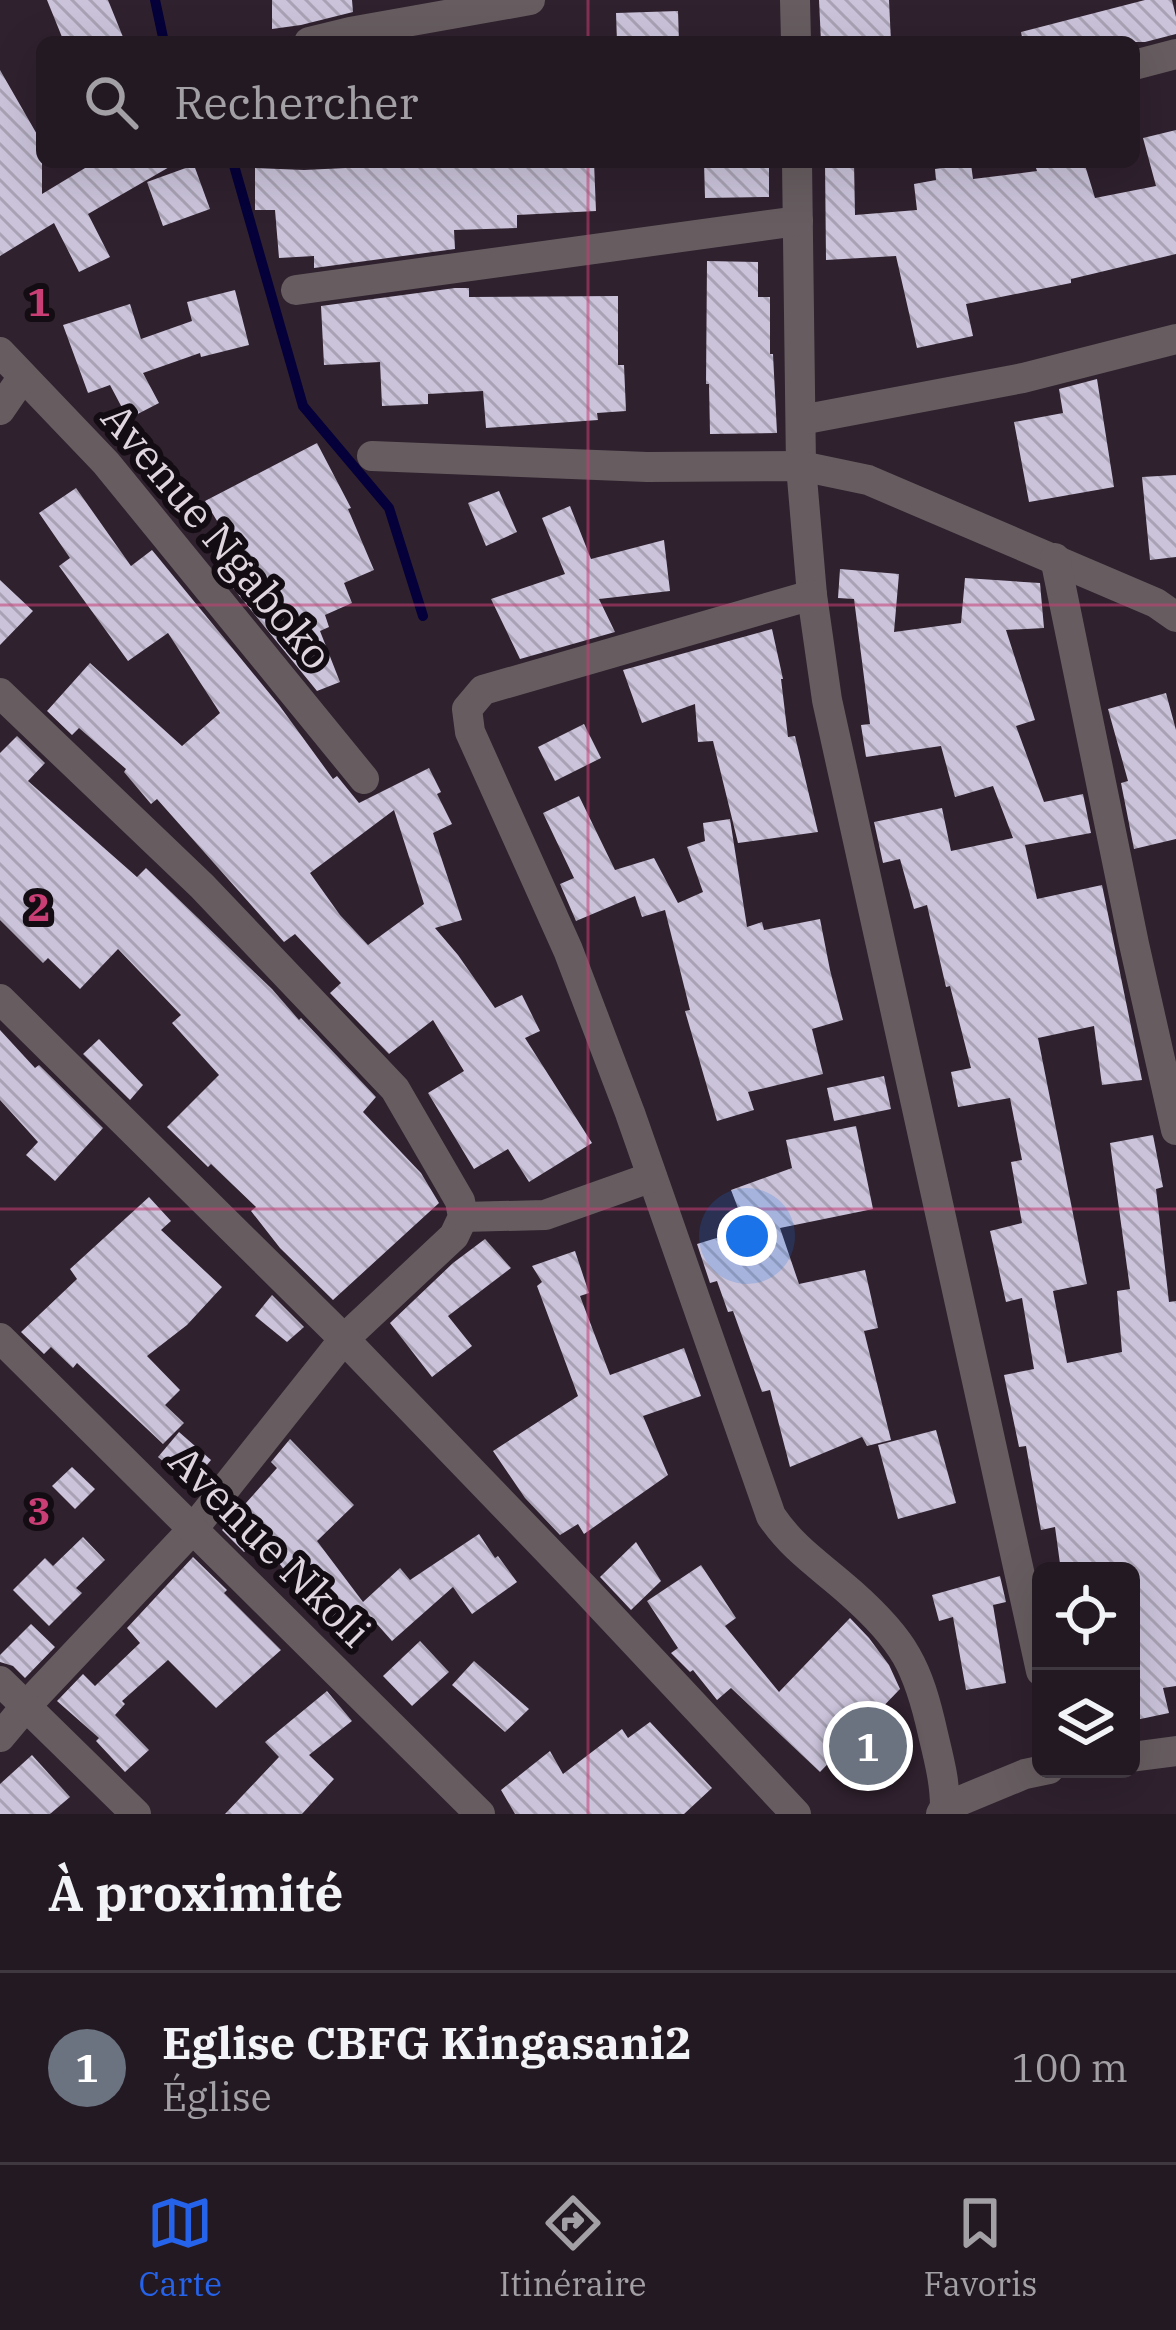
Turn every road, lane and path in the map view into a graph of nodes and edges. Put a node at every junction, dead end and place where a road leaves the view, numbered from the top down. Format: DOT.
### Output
graph roads {
  1 [pos="530,0"];
  2 [pos="795,0"];
  3 [pos="334,36"];
  4 [pos="796,36"];
  5 [pos="1176,54"];
  6 [pos="1140,63"];
  7 [pos="797,168"];
  8 [pos="798,221"];
  9 [pos="296,290"];
  10 [pos="1176,339"];
  11 [pos="0,352"];
  12 [pos="22,378"];
  13 [pos="0,410"];
  14 [pos="801,420"];
  15 [pos="373,456"];
  16 [pos="801,466"];
  17 [pos="1055,558"];
  18 [pos="812,595"];
  19 [pos="1176,616"];
  20 [pos="0,693"];
  21 [pos="364,779"];
  22 [pos="0,999"];
  23 [pos="1176,1130"];
  24 [pos="652,1177"];
  25 [pos="463,1217"];
  26 [pos="0,1338"];
  27 [pos="344,1339"];
  28 [pos="193,1529"];
  29 [pos="1041,1670"];
  30 [pos="0,1681"];
  31 [pos="26,1706"];
  32 [pos="0,1737"];
  33 [pos="1176,1751"];
  34 [pos="1140,1755"];
  35 [pos="1032,1773"];
  36 [pos="943,1811"];
  37 [pos="136,1814"];
  38 [pos="479,1814"];
  39 [pos="796,1814"];
  1 -- 3 [label="street"];
  2 -- 4 [label="street"];
  5 -- 6 [label="street"];
  7 -- 8 [label="street"];
  8 -- 9 [label="street"];
  8 -- 14 [label="street"];
  10 -- 14 [label="street"];
  11 -- 12 [label="street, Avenue Ngaboko"];
  12 -- 13 [label="street"];
  12 -- 21 [label="street, Avenue Ngaboko"];
  14 -- 16 [label="street"];
  15 -- 16 [label="street"];
  16 -- 17 [label="street"];
  16 -- 18 [label="street"];
  17 -- 19 [label="street"];
  17 -- 23 [label="street"];
  18 -- 24 [label="street"];
  18 -- 29 [label="street"];
  20 -- 25 [label="street"];
  22 -- 27 [label="street"];
  24 -- 25 [label="street"];
  24 -- 36 [label="street"];
  25 -- 27 [label="street"];
  26 -- 28 [label="street, Avenue Nkoli"];
  27 -- 28 [label="street"];
  27 -- 39 [label="street"];
  28 -- 31 [label="street"];
  28 -- 38 [label="street, Avenue Nkoli"];
  30 -- 31 [label="street"];
  31 -- 32 [label="street"];
  31 -- 37 [label="street"];
  33 -- 34 [label="street"];
  35 -- 36 [label="street"];
}
